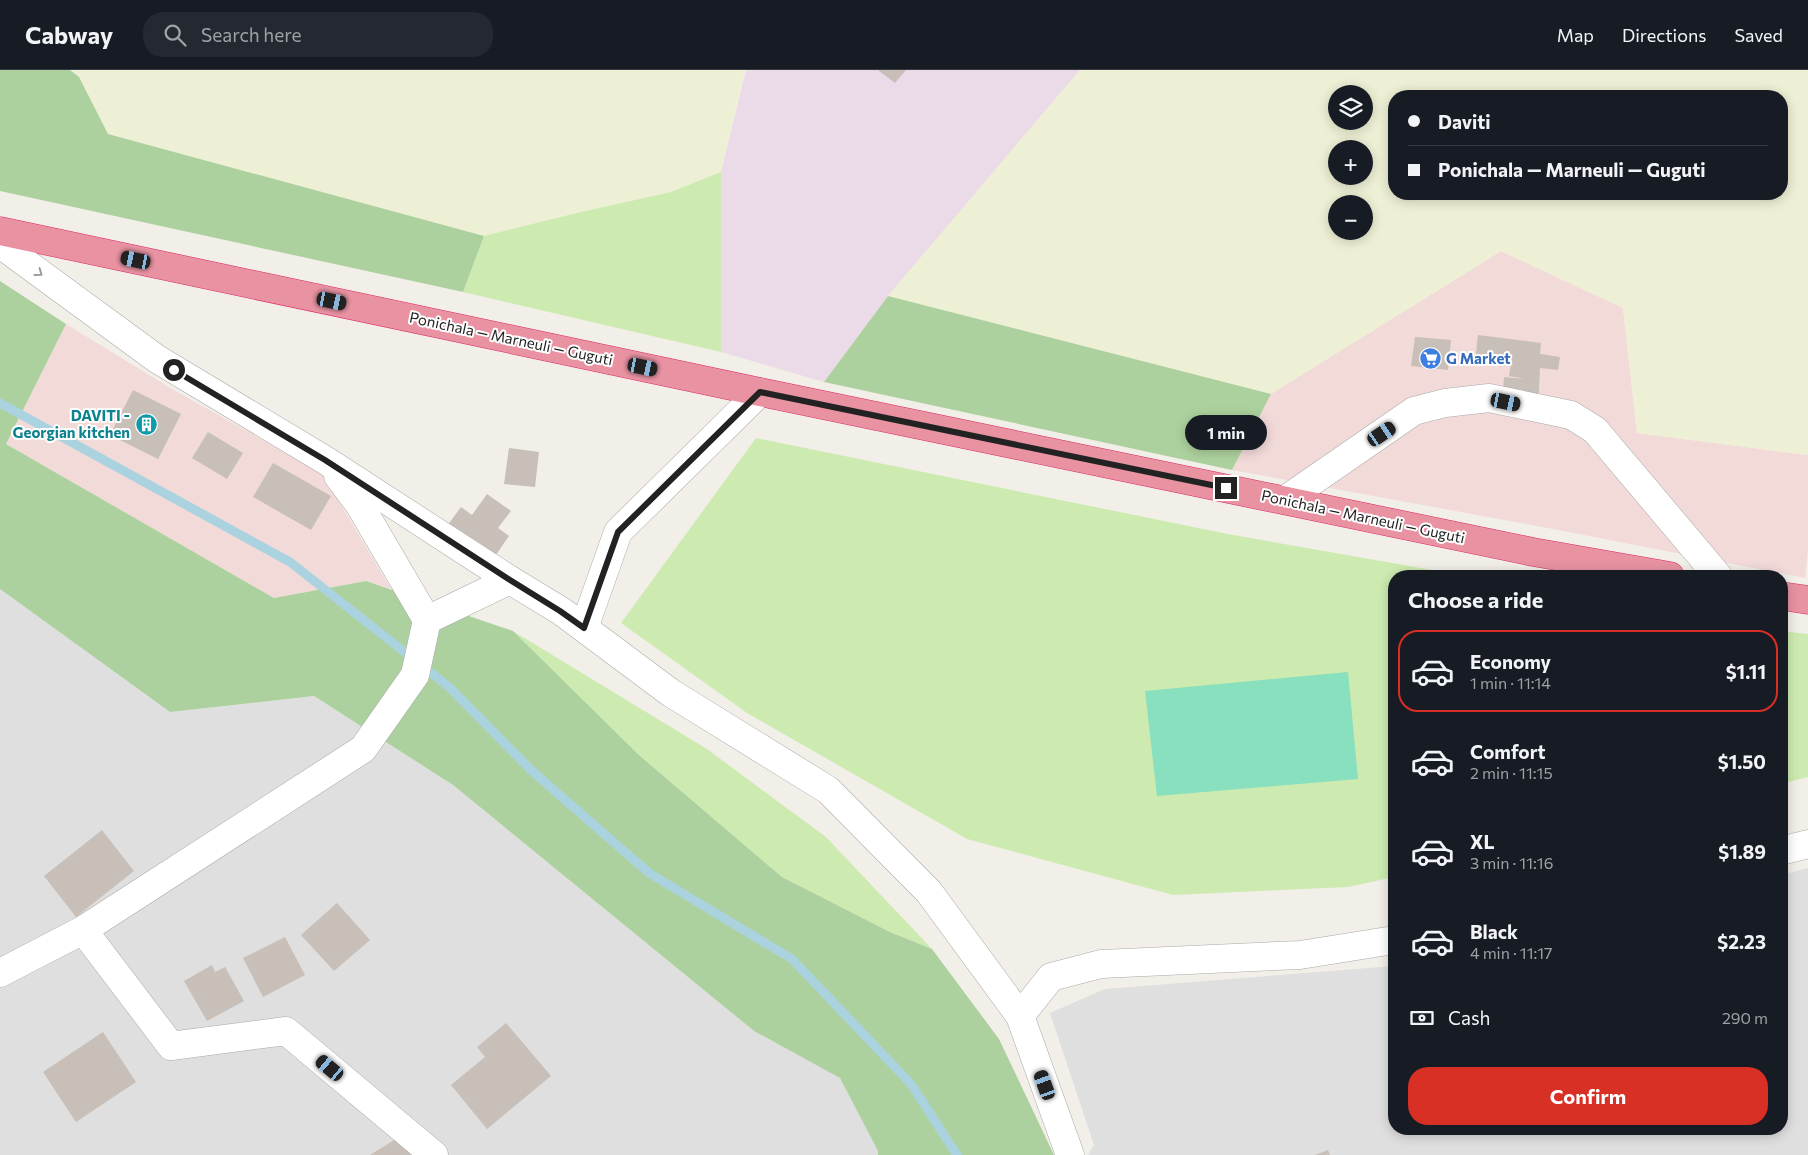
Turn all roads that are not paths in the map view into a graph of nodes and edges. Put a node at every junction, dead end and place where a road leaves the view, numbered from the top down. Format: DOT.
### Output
graph roads {
  1 [pos="0,231"];
  2 [pos="0,244"];
  3 [pos="760,392"];
  4 [pos="325,460"];
  5 [pos="1284,500"];
  6 [pos="1636,570"];
  7 [pos="1713,570"];
  8 [pos="510,580"];
  9 [pos="1788,597"];
  10 [pos="1808,600"];
  11 [pos="428,620"];
  12 [pos="584,628"];
  13 [pos="1808,844"];
  14 [pos="1788,849"];
  15 [pos="83,930"];
  16 [pos="1388,941"];
  17 [pos="0,973"];
  18 [pos="1020,1016"];
  19 [pos="434,1155"];
  20 [pos="1070,1155"];
  1 -- 3 [label="highway, Ponichala — Marneuli — Guguti"];
  2 -- 4 [label="street, one-way"];
  3 -- 5 [label="highway, Ponichala — Marneuli — Guguti"];
  3 -- 12 [label="street"];
  4 -- 8 [label="street"];
  4 -- 11 [label="street"];
  5 -- 6 [label="highway, Ponichala — Marneuli — Guguti"];
  5 -- 7 [label="street"];
  8 -- 11 [label="street"];
  8 -- 12 [label="street"];
  9 -- 10 [label="highway"];
  11 -- 15 [label="street"];
  12 -- 18 [label="street"];
  13 -- 14 [label="street"];
  15 -- 17 [label="street"];
  15 -- 19 [label="street"];
  16 -- 18 [label="street"];
  18 -- 20 [label="street"];
}
